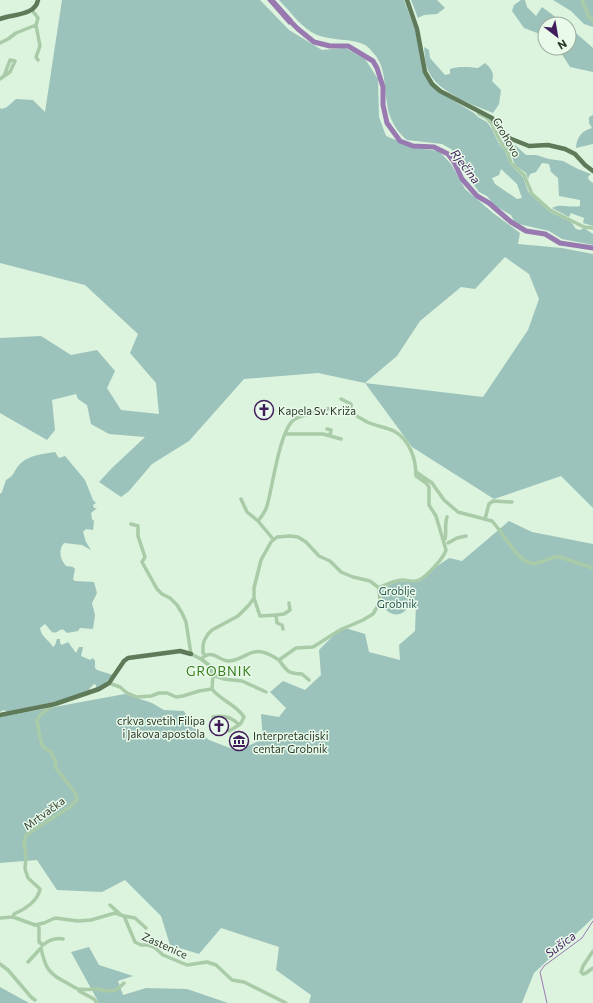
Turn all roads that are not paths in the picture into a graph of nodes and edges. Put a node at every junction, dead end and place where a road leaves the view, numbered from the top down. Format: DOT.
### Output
graph roads {
  1 [pos="38,0"];
  2 [pos="407,0"];
  3 [pos="582,0"];
  4 [pos="32,10"];
  5 [pos="0,19"];
  6 [pos="593,20"];
  7 [pos="36,25"];
  8 [pos="0,43"];
  9 [pos="38,60"];
  10 [pos="4,76"];
  11 [pos="0,79"];
  12 [pos="478,111"];
  13 [pos="593,171"];
  14 [pos="593,228"];
  15 [pos="341,399"];
  16 [pos="331,408"];
  17 [pos="327,429"];
  18 [pos="285,434"];
  19 [pos="330,435"];
  20 [pos="341,439"];
  21 [pos="416,472"];
  22 [pos="241,499"];
  23 [pos="512,502"];
  24 [pos="447,517"];
  25 [pos="485,519"];
  26 [pos="258,521"];
  27 [pos="131,524"];
  28 [pos="440,531"];
  29 [pos="466,536"];
  30 [pos="273,539"];
  31 [pos="445,539"];
  32 [pos="448,543"];
  33 [pos="446,550"];
  34 [pos="593,568"];
  35 [pos="379,588"];
  36 [pos="254,598"];
  37 [pos="289,603"];
  38 [pos="276,615"];
  39 [pos="283,629"];
  40 [pos="191,654"];
  41 [pos="205,655"];
  42 [pos="201,658"];
  43 [pos="279,660"];
  44 [pos="213,675"];
  45 [pos="309,680"];
  46 [pos="109,683"];
  47 [pos="212,689"];
  48 [pos="266,692"];
  49 [pos="55,704"];
  50 [pos="0,714"];
  51 [pos="213,717"];
  52 [pos="239,725"];
  53 [pos="229,731"];
  54 [pos="110,905"];
  55 [pos="122,915"];
  56 [pos="13,917"];
  57 [pos="0,918"];
  58 [pos="38,925"];
  59 [pos="146,928"];
  60 [pos="63,939"];
  61 [pos="42,947"];
  62 [pos="593,951"];
  63 [pos="28,962"];
  64 [pos="0,964"];
  65 [pos="593,968"];
  66 [pos="124,983"];
  67 [pos="77,989"];
  68 [pos="35,1000"];
  69 [pos="97,1003"];
  70 [pos="286,1003"];
  1 -- 4 [label="main road"];
  2 -- 12 [label="main road"];
  3 -- 6 [label="street"];
  4 -- 5 [label="main road"];
  4 -- 7 [label="street"];
  7 -- 8 [label="street"];
  7 -- 9 [label="street"];
  10 -- 11 [label="street"];
  12 -- 13 [label="main road"];
  12 -- 14 [label="street, Grohovo"];
  15 -- 21 [label="street"];
  16 -- 18 [label="street"];
  17 -- 19 [label="street"];
  18 -- 19 [label="street"];
  18 -- 26 [label="street"];
  19 -- 20 [label="street"];
  21 -- 25 [label="street"];
  21 -- 28 [label="street"];
  22 -- 26 [label="street"];
  23 -- 25 [label="street"];
  24 -- 31 [label="street"];
  25 -- 34 [label="street"];
  26 -- 30 [label="street"];
  27 -- 40 [label="street"];
  28 -- 31 [label="street"];
  28 -- 33 [label="street"];
  29 -- 32 [label="street"];
  30 -- 35 [label="street"];
  30 -- 36 [label="street"];
  31 -- 32 [label="street"];
  32 -- 33 [label="street"];
  33 -- 35 [label="street"];
  35 -- 43 [label="street"];
  36 -- 38 [label="street"];
  36 -- 41 [label="street"];
  37 -- 38 [label="street"];
  38 -- 39 [label="street"];
  40 -- 42 [label="street"];
  40 -- 46 [label="main road"];
  41 -- 42 [label="street"];
  41 -- 43 [label="street"];
  42 -- 44 [label="street"];
  43 -- 45 [label="street"];
  44 -- 47 [label="street"];
  44 -- 48 [label="street"];
  46 -- 47 [label="street"];
  46 -- 49 [label="main road"];
  47 -- 52 [label="street"];
  49 -- 50 [label="main road"];
  49 -- 56 [label="street, Mrtvačka"];
  51 -- 52 [label="street"];
  52 -- 53 [label="street"];
  54 -- 55 [label="street"];
  55 -- 58 [label="street"];
  55 -- 59 [label="street"];
  55 -- 70 [label="street, Zastenice"];
  56 -- 57 [label="street"];
  56 -- 58 [label="street"];
  58 -- 61 [label="street"];
  60 -- 61 [label="street"];
  61 -- 63 [label="street"];
  61 -- 67 [label="street"];
  62 -- 65 [label="street"];
  64 -- 68 [label="street"];
  66 -- 67 [label="street"];
  67 -- 69 [label="street"];
}
